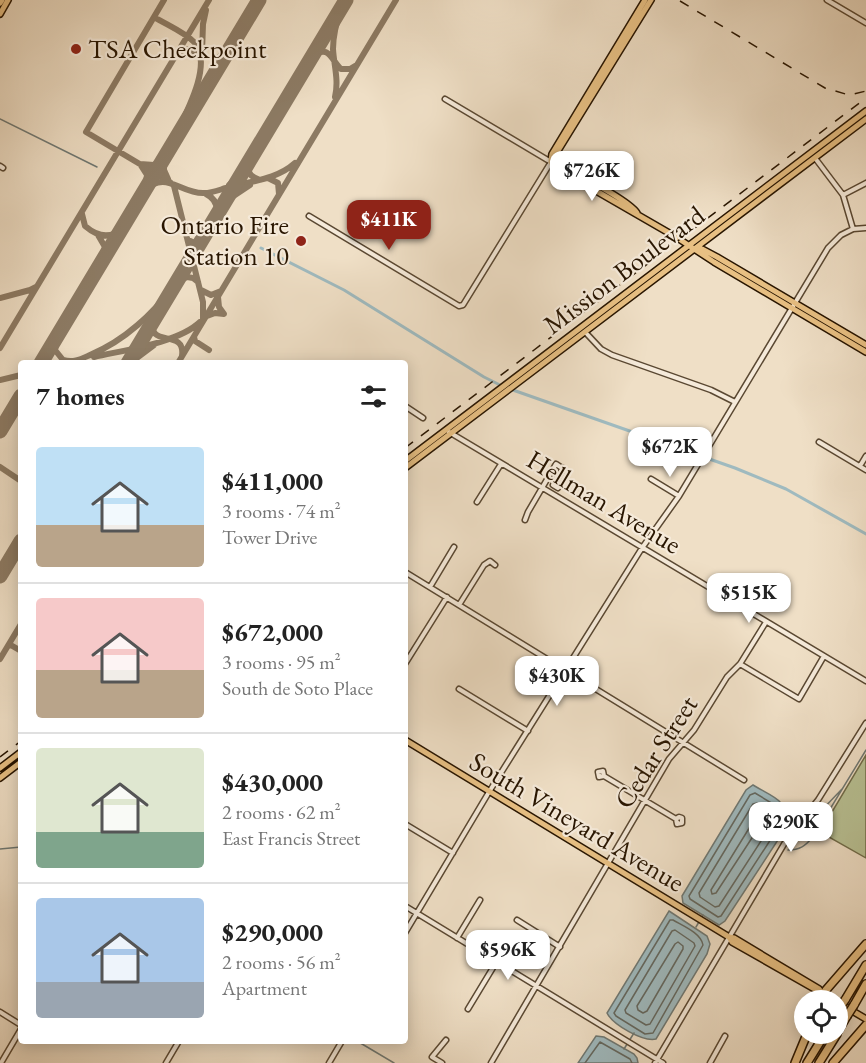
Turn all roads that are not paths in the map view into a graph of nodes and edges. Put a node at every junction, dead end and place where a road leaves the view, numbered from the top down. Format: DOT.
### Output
graph roads {
  1 [pos="8,0"];
  2 [pos="645,0"];
  3 [pos="651,0"];
  4 [pos="827,0"];
  5 [pos="0,14"];
  6 [pos="866,24"];
  7 [pos="446,99"];
  8 [pos="866,111"];
  9 [pos="866,119"];
  10 [pos="815,158"];
  11 [pos="551,162"];
  12 [pos="576,179"];
  13 [pos="588,181"];
  14 [pos="866,183"];
  15 [pos="843,195"];
  16 [pos="637,213"];
  17 [pos="309,216"];
  18 [pos="866,228"];
  19 [pos="853,229"];
  20 [pos="682,240"];
  21 [pos="707,241"];
  22 [pos="690,245"];
  23 [pos="696,249"];
  24 [pos="707,252"];
  25 [pos="675,256"];
  26 [pos="794,305"];
  27 [pos="586,333"];
  28 [pos="866,345"];
  29 [pos="866,352"];
  30 [pos="735,402"];
  31 [pos="408,408"];
  32 [pos="423,418"];
  33 [pos="449,431"];
  34 [pos="819,442"];
  35 [pos="866,456"];
  36 [pos="408,459"];
  37 [pos="501,464"];
  38 [pos="408,465"];
  39 [pos="860,466"];
  40 [pos="563,468"];
  41 [pos="866,470"];
  42 [pos="651,479"];
  43 [pos="543,488"];
  44 [pos="679,496"];
  45 [pos="476,503"];
  46 [pos="525,520"];
  47 [pos="454,547"];
  48 [pos="642,548"];
  49 [pos="495,566"];
  50 [pos="408,574"];
  51 [pos="430,587"];
  52 [pos="447,597"];
  53 [pos="459,605"];
  54 [pos="766,621"];
  55 [pos="824,656"];
  56 [pos="408,659"];
  57 [pos="740,664"];
  58 [pos="567,671"];
  59 [pos="866,681"];
  60 [pos="459,690"];
  61 [pos="866,723"];
  62 [pos="528,731"];
  63 [pos="408,742"];
  64 [pos="683,742"];
  65 [pos="18,754"];
  66 [pos="18,764"];
  67 [pos="0,768"];
  68 [pos="604,776"];
  69 [pos="0,778"];
  70 [pos="744,780"];
  71 [pos="489,792"];
  72 [pos="646,800"];
  73 [pos="676,819"];
  74 [pos="408,826"];
  75 [pos="453,853"];
  76 [pos="609,864"];
  77 [pos="480,900"];
  78 [pos="408,908"];
  79 [pos="417,913"];
  80 [pos="517,920"];
  81 [pos="408,928"];
  82 [pos="729,937"];
  83 [pos="457,938"];
  84 [pos="866,944"];
  85 [pos="560,947"];
  86 [pos="497,961"];
  87 [pos="866,965"];
  88 [pos="866,984"];
  89 [pos="538,986"];
  90 [pos="812,990"];
  91 [pos="828,990"];
  92 [pos="848,991"];
  93 [pos="468,1009"];
  94 [pos="848,1010"];
  95 [pos="0,1012"];
  96 [pos="848,1016"];
  97 [pos="866,1019"];
  98 [pos="18,1025"];
  99 [pos="866,1025"];
  100 [pos="18,1032"];
  101 [pos="725,1036"];
  102 [pos="446,1040"];
  103 [pos="177,1044"];
  104 [pos="340,1044"];
  105 [pos="803,1044"];
  106 [pos="819,1044"];
  107 [pos="830,1044"];
  108 [pos="656,1061"];
  109 [pos="1,1063"];
  110 [pos="166,1063"];
  111 [pos="329,1063"];
  112 [pos="442,1063"];
  113 [pos="491,1063"];
  114 [pos="663,1063"];
  115 [pos="710,1063"];
  116 [pos="795,1063"];
  117 [pos="807,1063"];
  118 [pos="819,1063"];
  119 [pos="833,1063"];
  1 -- 5 [label="main road"];
  2 -- 11 [label="main road"];
  3 -- 11 [label="main road"];
  4 -- 6 [label="street"];
  7 -- 11 [label="street"];
  8 -- 22 [label="main road, Mission Boulevard"];
  9 -- 10 [label="main road, Mission Boulevard"];
  10 -- 15 [label="street"];
  10 -- 21 [label="main road, Mission Boulevard"];
  11 -- 12 [label="main road"];
  11 -- 13 [label="main road"];
  11 -- 17 [label="street"];
  12 -- 13 [label="main road"];
  12 -- 16 [label="main road"];
  13 -- 16 [label="main road"];
  14 -- 15 [label="street"];
  15 -- 19 [label="street"];
  16 -- 20 [label="main road"];
  18 -- 19 [label="street"];
  19 -- 26 [label="street"];
  20 -- 22 [label="main road"];
  20 -- 25 [label="main road"];
  21 -- 23 [label="main road, Mission Boulevard"];
  21 -- 24 [label="main road"];
  22 -- 23 [label="main road"];
  22 -- 25 [label="main road, Mission Boulevard"];
  23 -- 24 [label="main road"];
  23 -- 26 [label="main road"];
  23 -- 27 [label="main road, Mission Boulevard"];
  24 -- 26 [label="main road"];
  25 -- 33 [label="main road, Mission Boulevard"];
  26 -- 28 [label="main road"];
  26 -- 29 [label="main road"];
  26 -- 30 [label="street"];
  27 -- 30 [label="street"];
  27 -- 33 [label="main road, Mission Boulevard"];
  30 -- 44 [label="street"];
  31 -- 32 [label="street"];
  33 -- 36 [label="main road, Mission Boulevard"];
  33 -- 37 [label="street, Hellman Avenue"];
  33 -- 38 [label="main road, Mission Boulevard"];
  34 -- 39 [label="street"];
  35 -- 39 [label="street"];
  37 -- 43 [label="street, Hellman Avenue"];
  37 -- 45 [label="street"];
  39 -- 41 [label="street"];
  40 -- 40 [label="street"];
  40 -- 43 [label="street"];
  42 -- 44 [label="street"];
  43 -- 46 [label="street"];
  43 -- 48 [label="street, Hellman Avenue"];
  44 -- 48 [label="street"];
  47 -- 51 [label="street"];
  48 -- 54 [label="street, Hellman Avenue"];
  48 -- 58 [label="street"];
  49 -- 53 [label="street"];
  50 -- 51 [label="street"];
  51 -- 52 [label="street"];
  52 -- 53 [label="street"];
  52 -- 56 [label="street"];
  53 -- 58 [label="street"];
  54 -- 55 [label="street, Hellman Avenue"];
  54 -- 57 [label="street, Cedar Street"];
  55 -- 57 [label="street"];
  55 -- 59 [label="street, Hellman Avenue"];
  57 -- 64 [label="street, Cedar Street"];
  58 -- 62 [label="street"];
  58 -- 64 [label="street"];
  60 -- 62 [label="street"];
  61 -- 82 [label="street"];
  62 -- 71 [label="street"];
  63 -- 71 [label="main road, South Vineyard Avenue"];
  64 -- 70 [label="street"];
  64 -- 72 [label="street, Cedar Street"];
  65 -- 67 [label="main road"];
  66 -- 69 [label="main road"];
  68 -- 72 [label="street"];
  71 -- 75 [label="street"];
  71 -- 76 [label="main road, South Vineyard Avenue"];
  72 -- 73 [label="street"];
  72 -- 76 [label="street, Cedar Street"];
  74 -- 75 [label="street"];
  75 -- 79 [label="street"];
  76 -- 82 [label="main road, South Vineyard Avenue"];
  76 -- 85 [label="street, Cedar Street"];
  77 -- 83 [label="street"];
  78 -- 79 [label="street"];
  79 -- 81 [label="street"];
  79 -- 83 [label="street"];
  80 -- 85 [label="street"];
  82 -- 90 [label="main road, South Vineyard Avenue"];
  82 -- 108 [label="street"];
  83 -- 86 [label="street"];
  84 -- 91 [label="highway"];
  85 -- 89 [label="street, Cedar Street"];
  86 -- 89 [label="street"];
  86 -- 93 [label="street"];
  87 -- 92 [label="highway"];
  88 -- 96 [label="highway, bridge"];
  89 -- 108 [label="street"];
  89 -- 113 [label="street, Cedar Street"];
  94 -- 97 [label="main road, South Vineyard Avenue"];
  95 -- 98 [label="street"];
  99 -- 119 [label="highway"];
  100 -- 109 [label="street"];
  101 -- 115 [label="street"];
  102 -- 112 [label="street"];
  103 -- 110 [label="street"];
  104 -- 111 [label="street"];
  105 -- 116 [label="highway"];
  106 -- 117 [label="highway"];
  107 -- 118 [label="highway"];
  108 -- 114 [label="street"];
}
